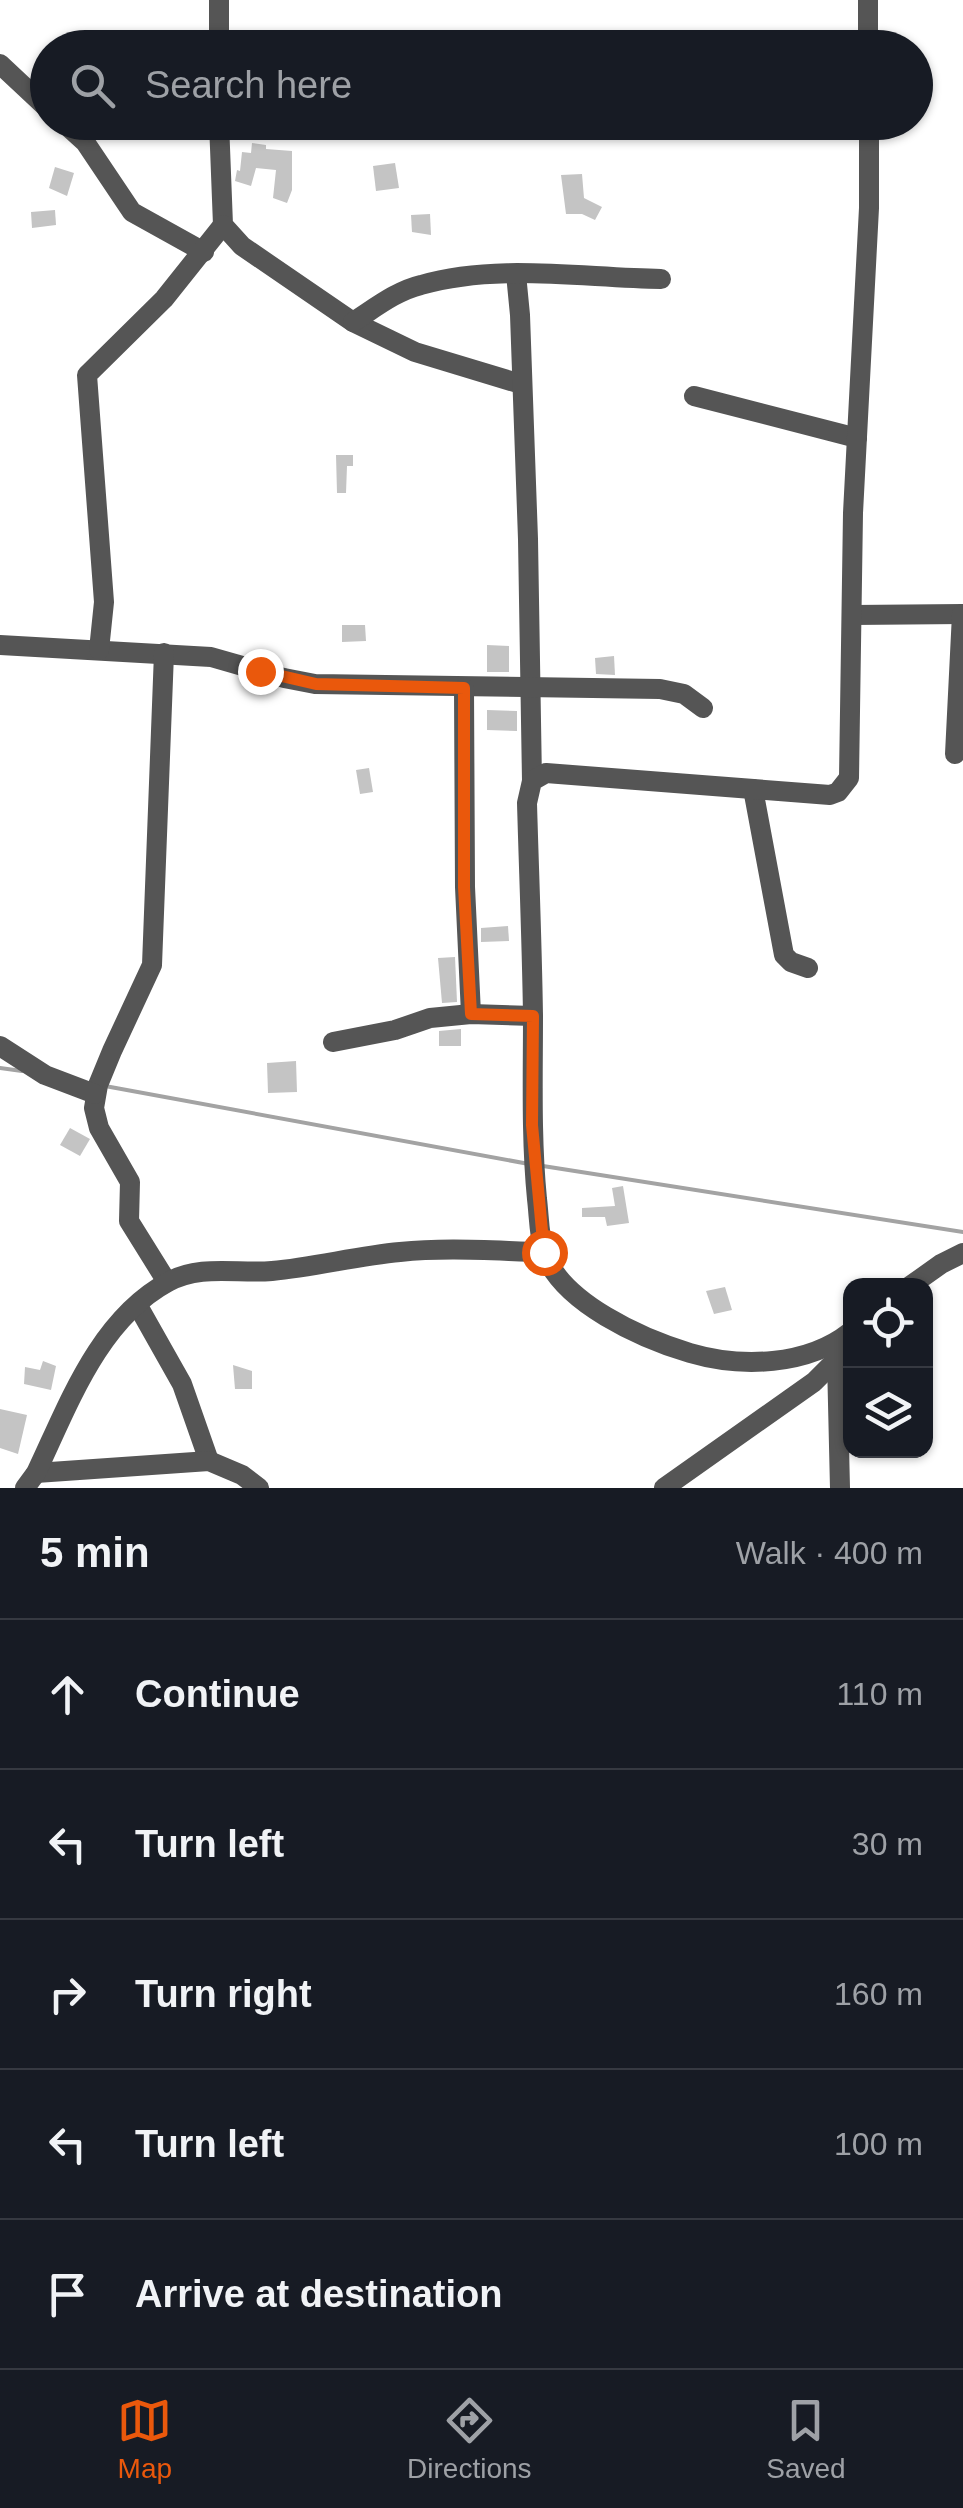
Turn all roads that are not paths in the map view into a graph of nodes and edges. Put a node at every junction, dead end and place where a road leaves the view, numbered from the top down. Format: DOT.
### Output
graph roads {
  1 [pos="219,0"];
  2 [pos="868,0"];
  3 [pos="219,30"];
  4 [pos="868,30"];
  5 [pos="0,64"];
  6 [pos="30,92"];
  7 [pos="83,140"];
  8 [pos="220,140"];
  9 [pos="869,140"];
  10 [pos="223,225"];
  11 [pos="204,252"];
  12 [pos="516,274"];
  13 [pos="661,280"];
  14 [pos="353,322"];
  15 [pos="520,384"];
  16 [pos="694,396"];
  17 [pos="857,438"];
  18 [pos="962,614"];
  19 [pos="853,615"];
  20 [pos="0,645"];
  21 [pos="99,650"];
  22 [pos="164,654"];
  23 [pos="464,688"];
  24 [pos="530,688"];
  25 [pos="704,708"];
  26 [pos="955,754"];
  27 [pos="532,781"];
  28 [pos="753,789"];
  29 [pos="808,968"];
  30 [pos="471,1014"];
  31 [pos="533,1016"];
  32 [pos="333,1042"];
  33 [pos="0,1046"];
  34 [pos="95,1094"];
  35 [pos="544,1252"];
  36 [pos="963,1253"];
  37 [pos="921,1278"];
  38 [pos="167,1282"];
  39 [pos="138,1306"];
  40 [pos="843,1338"];
  41 [pos="843,1355"];
  42 [pos="844,1368"];
  43 [pos="209,1461"];
  44 [pos="30,1480"];
  45 [pos="259,1488"];
  46 [pos="664,1488"];
  47 [pos="840,1488"];
  1 -- 3 [label="street"];
  2 -- 4 [label="street"];
  5 -- 6 [label="street"];
  7 -- 11 [label="street"];
  8 -- 10 [label="street"];
  9 -- 17 [label="street"];
  10 -- 11 [label="street"];
  10 -- 14 [label="street"];
  11 -- 21 [label="street"];
  12 -- 13 [label="street"];
  12 -- 14 [label="street"];
  12 -- 15 [label="street"];
  14 -- 15 [label="street"];
  15 -- 24 [label="street"];
  16 -- 17 [label="street"];
  17 -- 19 [label="street"];
  18 -- 19 [label="street"];
  18 -- 26 [label="street"];
  19 -- 28 [label="street"];
  20 -- 21 [label="street"];
  21 -- 22 [label="street"];
  22 -- 23 [label="street"];
  22 -- 34 [label="street"];
  23 -- 24 [label="street"];
  23 -- 30 [label="street"];
  24 -- 25 [label="street"];
  24 -- 27 [label="street"];
  27 -- 28 [label="street"];
  27 -- 31 [label="street"];
  28 -- 29 [label="street"];
  30 -- 31 [label="street"];
  30 -- 32 [label="street"];
  31 -- 35 [label="street"];
  33 -- 34 [label="street"];
  34 -- 38 [label="street"];
  35 -- 38 [label="street"];
  35 -- 40 [label="street"];
  36 -- 37 [label="street"];
  38 -- 39 [label="street"];
  39 -- 43 [label="street"];
  39 -- 44 [label="street"];
  41 -- 46 [label="street"];
  42 -- 47 [label="street"];
  43 -- 44 [label="street"];
  43 -- 45 [label="street"];
}
